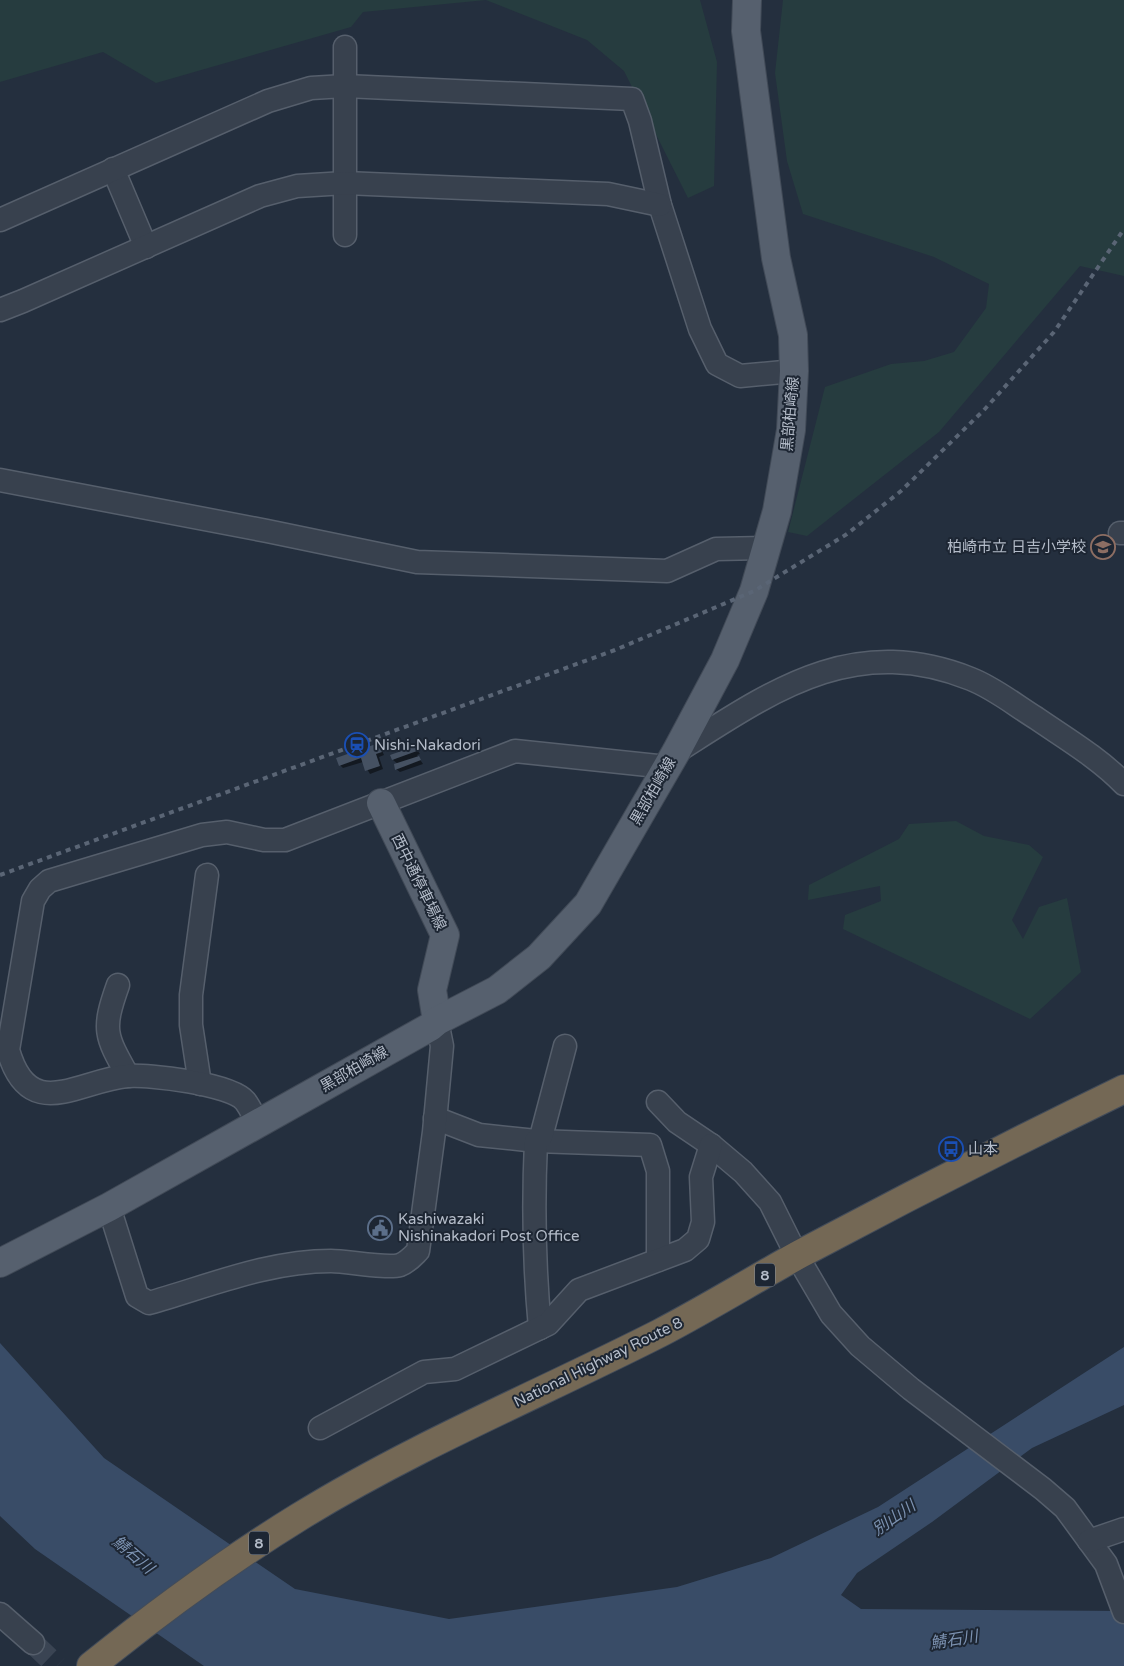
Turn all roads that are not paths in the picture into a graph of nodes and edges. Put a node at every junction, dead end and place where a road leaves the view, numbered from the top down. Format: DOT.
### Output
graph roads {
  1 [pos="748,0"];
  2 [pos="345,47"];
  3 [pos="345,86"];
  4 [pos="113,169"];
  5 [pos="345,184"];
  6 [pos="660,205"];
  7 [pos="0,220"];
  8 [pos="345,235"];
  9 [pos="146,246"];
  10 [pos="0,310"];
  11 [pos="794,371"];
  12 [pos="0,480"];
  13 [pos="765,548"];
  14 [pos="672,759"];
  15 [pos="1124,784"];
  16 [pos="381,803"];
  17 [pos="207,875"];
  18 [pos="118,985"];
  19 [pos="437,1021"];
  20 [pos="565,1046"];
  21 [pos="128,1076"];
  22 [pos="200,1084"];
  23 [pos="1124,1089"];
  24 [pos="658,1102"];
  25 [pos="435,1118"];
  26 [pos="258,1124"];
  27 [pos="536,1141"];
  28 [pos="711,1145"];
  29 [pos="108,1207"];
  30 [pos="797,1256"];
  31 [pos="658,1260"];
  32 [pos="0,1262"];
  33 [pos="540,1328"];
  34 [pos="320,1428"];
  35 [pos="1124,1529"];
  36 [pos="1089,1541"];
  37 [pos="1124,1612"];
  38 [pos="0,1614"];
  39 [pos="33,1643"];
  40 [pos="91,1666"];
  1 -- 11 [label="main road, 黒部柏崎線"];
  2 -- 3 [label="street"];
  3 -- 4 [label="street"];
  3 -- 5 [label="street"];
  3 -- 6 [label="street"];
  4 -- 7 [label="street"];
  4 -- 9 [label="street"];
  5 -- 6 [label="street"];
  5 -- 8 [label="street"];
  5 -- 9 [label="street"];
  6 -- 11 [label="street"];
  9 -- 10 [label="street"];
  11 -- 13 [label="main road, 黒部柏崎線"];
  12 -- 13 [label="street"];
  13 -- 14 [label="main road, 黒部柏崎線"];
  14 -- 15 [label="street"];
  14 -- 16 [label="street"];
  14 -- 19 [label="main road, 黒部柏崎線"];
  16 -- 19 [label="main road, 西中通停車場線"];
  16 -- 21 [label="street"];
  17 -- 22 [label="street"];
  18 -- 21 [label="street"];
  19 -- 25 [label="street"];
  19 -- 26 [label="main road, 黒部柏崎線"];
  20 -- 27 [label="street"];
  21 -- 22 [label="street"];
  22 -- 26 [label="street"];
  23 -- 30 [label="highway, National Highway Route 8 / 8"];
  24 -- 28 [label="street"];
  25 -- 27 [label="street"];
  25 -- 29 [label="street"];
  26 -- 29 [label="main road, 黒部柏崎線"];
  27 -- 31 [label="street"];
  27 -- 33 [label="street"];
  28 -- 30 [label="street"];
  28 -- 31 [label="street"];
  29 -- 32 [label="main road, 黒部柏崎線"];
  30 -- 36 [label="street"];
  30 -- 40 [label="highway, National Highway Route 8 / 8"];
  31 -- 33 [label="street"];
  33 -- 34 [label="street"];
  35 -- 36 [label="street"];
  36 -- 37 [label="street"];
  38 -- 39 [label="street"];
}
